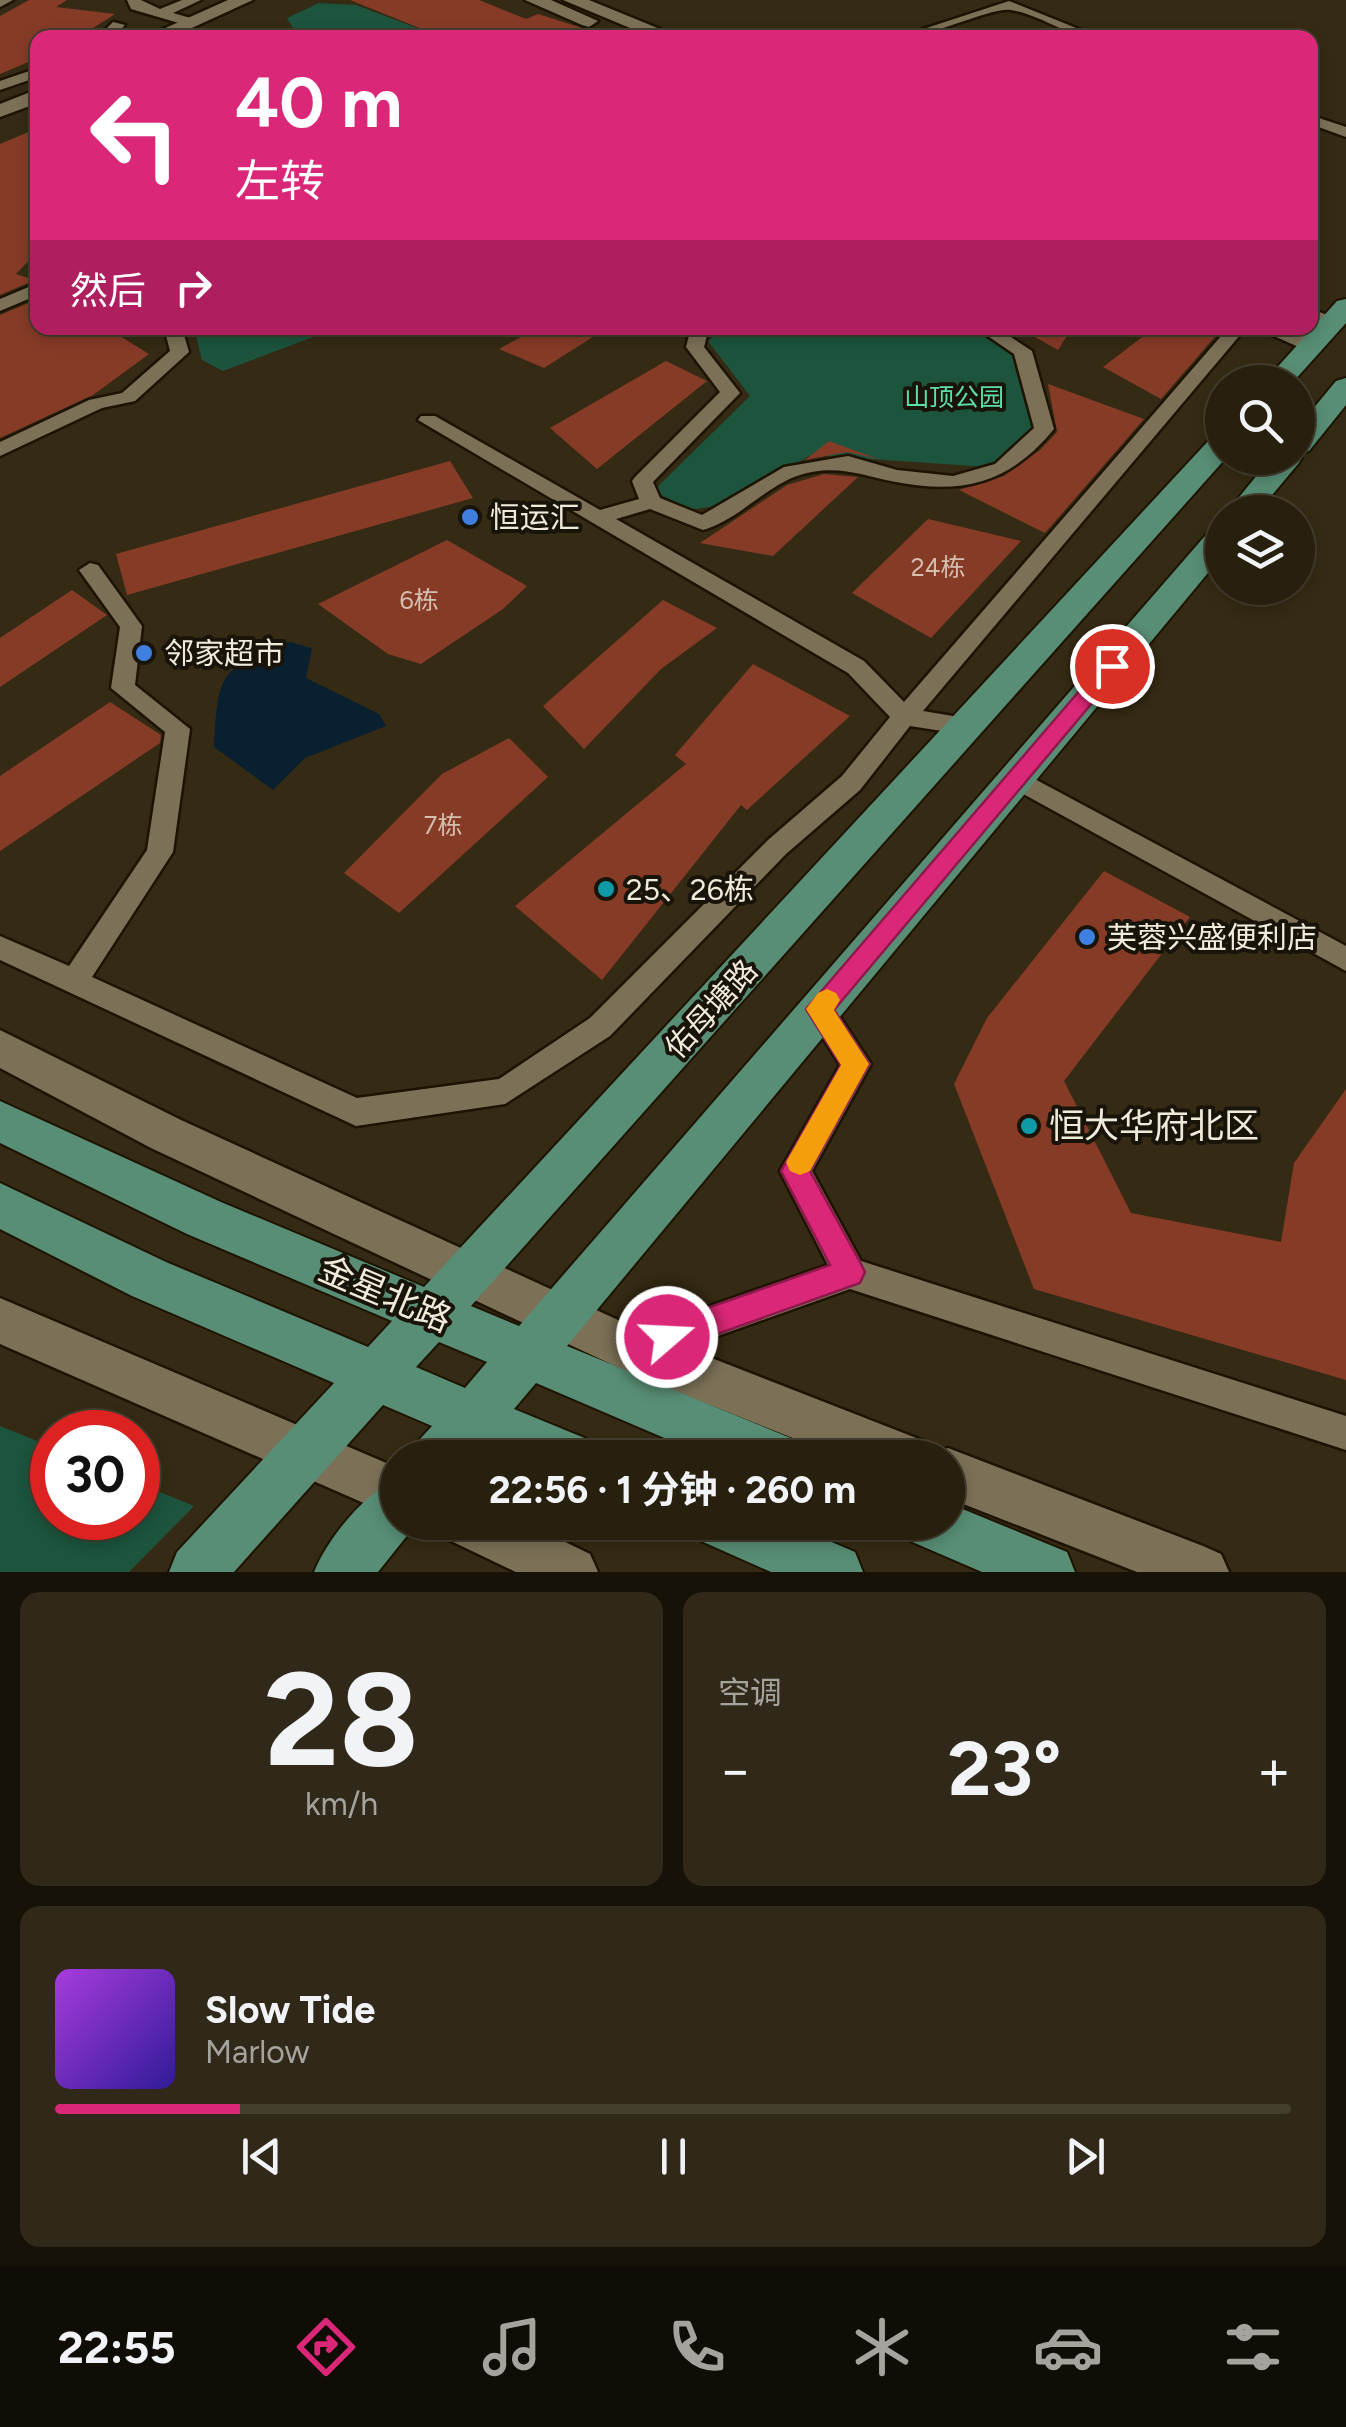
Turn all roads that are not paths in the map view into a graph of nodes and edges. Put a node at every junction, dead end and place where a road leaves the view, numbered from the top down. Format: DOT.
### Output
graph roads {
  1 [pos="134,0"];
  2 [pos="194,0"];
  3 [pos="244,0"];
  4 [pos="270,0"];
  5 [pos="534,0"];
  6 [pos="572,0"];
  7 [pos="159,14"];
  8 [pos="118,25"];
  9 [pos="113,30"];
  10 [pos="184,30"];
  11 [pos="613,30"];
  12 [pos="653,30"];
  13 [pos="929,30"];
  14 [pos="1073,30"];
  15 [pos="30,75"];
  16 [pos="0,86"];
  17 [pos="30,87"];
  18 [pos="0,99"];
  19 [pos="30,99"];
  20 [pos="0,111"];
  21 [pos="1318,122"];
  22 [pos="1346,132"];
  23 [pos="30,292"];
  24 [pos="0,306"];
  25 [pos="175,335"];
  26 [pos="698,335"];
  27 [pos="997,335"];
  28 [pos="1232,335"];
  29 [pos="1315,335"];
  30 [pos="1291,365"];
  31 [pos="1346,387"];
  32 [pos="428,420"];
  33 [pos="1315,424"];
  34 [pos="0,450"];
  35 [pos="1205,463"];
  36 [pos="1273,475"];
  37 [pos="1256,495"];
  38 [pos="651,502"];
  39 [pos="598,518"];
  40 [pos="1205,556"];
  41 [pos="90,570"];
  42 [pos="904,717"];
  43 [pos="968,726"];
  44 [pos="1016,778"];
  45 [pos="0,946"];
  46 [pos="1346,959"];
  47 [pos="73,983"];
  48 [pos="819,1009"];
  49 [pos="0,1048"];
  50 [pos="0,1121"];
  51 [pos="0,1205"];
  52 [pos="850,1272"];
  53 [pos="468,1276"];
  54 [pos="433,1314"];
  55 [pos="0,1321"];
  56 [pos="542,1335"];
  57 [pos="630,1350"];
  58 [pos="376,1376"];
  59 [pos="473,1417"];
  60 [pos="1346,1433"];
  61 [pos="454,1440"];
  62 [pos="526,1440"];
  63 [pos="740,1440"];
  64 [pos="861,1440"];
  65 [pos="304,1454"];
  66 [pos="965,1480"];
  67 [pos="380,1486"];
  68 [pos="380,1527"];
  69 [pos="965,1537"];
  70 [pos="505,1540"];
  71 [pos="761,1540"];
  72 [pos="197,1572"];
  73 [pos="342,1572"];
  74 [pos="572,1572"];
  75 [pos="835,1572"];
  76 [pos="1047,1572"];
  77 [pos="1203,1572"];
  1 -- 7 [label="street"];
  2 -- 7 [label="street"];
  3 -- 10 [label="street"];
  4 -- 10 [label="street"];
  5 -- 11 [label="street"];
  6 -- 12 [label="street"];
  7 -- 10 [label="street"];
  8 -- 9 [label="street"];
  13 -- 14 [label="street"];
  15 -- 16 [label="street"];
  17 -- 18 [label="street"];
  19 -- 20 [label="street"];
  21 -- 22 [label="street"];
  23 -- 24 [label="street"];
  25 -- 34 [label="street"];
  26 -- 38 [label="street"];
  27 -- 38 [label="street"];
  28 -- 42 [label="street"];
  29 -- 30 [label="main road"];
  31 -- 33 [label="main road"];
  32 -- 39 [label="street"];
  35 -- 43 [label="main road, 佑母塘路"];
  36 -- 37 [label="main road"];
  38 -- 39 [label="street"];
  39 -- 42 [label="street"];
  40 -- 44 [label="main road"];
  41 -- 47 [label="street"];
  42 -- 43 [label="street"];
  42 -- 47 [label="street"];
  43 -- 53 [label="main road, 佑母塘路"];
  44 -- 46 [label="street"];
  44 -- 48 [label="main road"];
  45 -- 47 [label="street"];
  48 -- 52 [label="street"];
  48 -- 56 [label="main road"];
  49 -- 53 [label="street"];
  50 -- 54 [label="main road, 金星北路"];
  51 -- 58 [label="main road"];
  52 -- 57 [label="street"];
  52 -- 60 [label="street"];
  53 -- 54 [label="main road, 佑母塘路"];
  53 -- 56 [label="street"];
  54 -- 56 [label="main road, 金星北路"];
  54 -- 58 [label="main road, 佑母塘路"];
  55 -- 65 [label="street"];
  56 -- 57 [label="street"];
  56 -- 59 [label="main road"];
  56 -- 63 [label="main road, 金星北路"];
  57 -- 64 [label="street"];
  58 -- 59 [label="main road"];
  58 -- 65 [label="main road, 佑母塘路"];
  59 -- 61 [label="main road"];
  59 -- 62 [label="main road"];
  65 -- 67 [label="street"];
  65 -- 72 [label="main road, 佑母塘路"];
  66 -- 77 [label="street"];
  68 -- 73 [label="main road"];
  69 -- 76 [label="main road"];
  70 -- 74 [label="street"];
  71 -- 75 [label="main road"];
}
